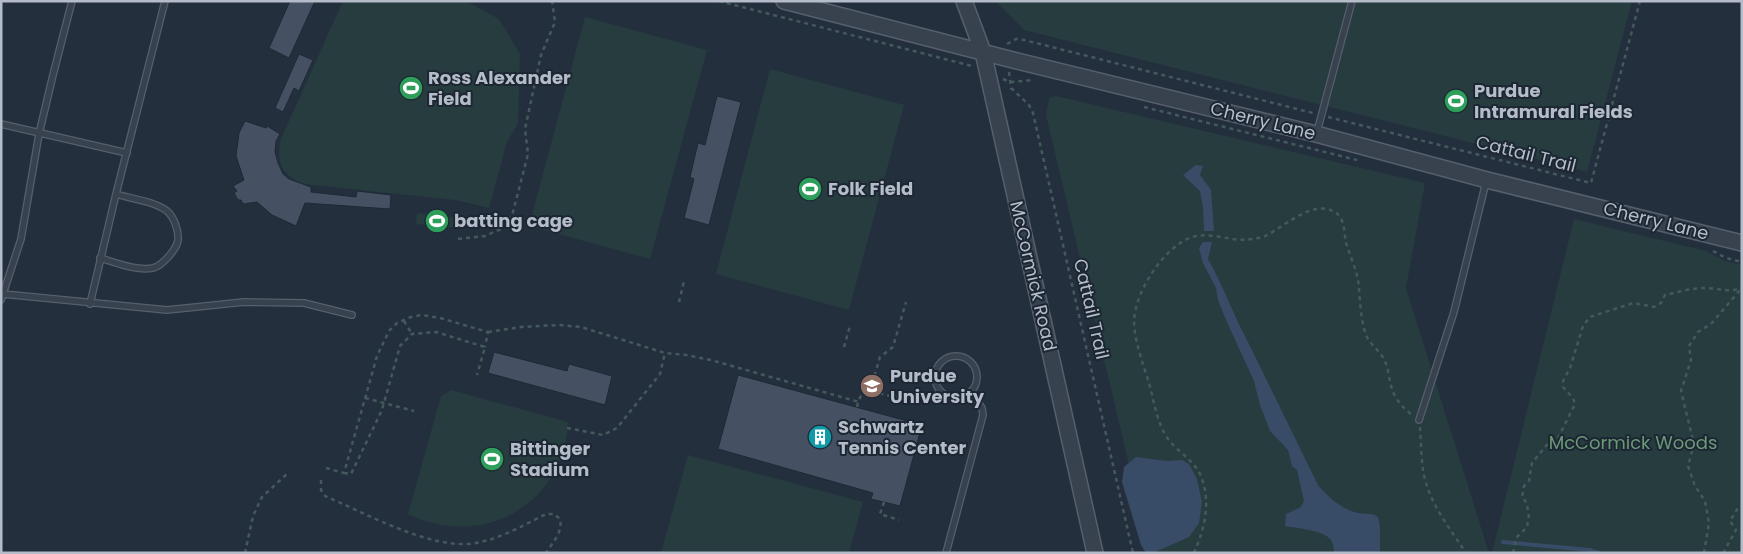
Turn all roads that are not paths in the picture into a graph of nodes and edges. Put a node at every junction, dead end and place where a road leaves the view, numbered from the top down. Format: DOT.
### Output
graph roads {
  1 [pos="72,1"];
  2 [pos="165,1"];
  3 [pos="784,1"];
  4 [pos="964,1"];
  5 [pos="1352,1"];
  6 [pos="983,52"];
  7 [pos="1,124"];
  8 [pos="39,134"];
  9 [pos="1316,134"];
  10 [pos="127,153"];
  11 [pos="1487,180"];
  12 [pos="116,194"];
  13 [pos="1742,243"];
  14 [pos="100,258"];
  15 [pos="2,297"];
  16 [pos="90,304"];
  17 [pos="352,315"];
  18 [pos="971,392"];
  19 [pos="1419,420"];
  20 [pos="946,553"];
  21 [pos="1095,553"];
  1 -- 8 [label="lane"];
  2 -- 10 [label="lane"];
  3 -- 6 [label="street, Cherry Lane"];
  4 -- 6 [label="street, McCormick Road"];
  5 -- 9 [label="lane"];
  6 -- 9 [label="street, Cherry Lane"];
  6 -- 21 [label="street, McCormick Road"];
  7 -- 8 [label="lane"];
  8 -- 10 [label="lane"];
  8 -- 15 [label="lane"];
  9 -- 11 [label="street, Cherry Lane"];
  10 -- 12 [label="lane"];
  11 -- 13 [label="street, Cherry Lane"];
  11 -- 19 [label="lane"];
  12 -- 14 [label="lane"];
  12 -- 14 [label="lane"];
  14 -- 16 [label="lane"];
  15 -- 16 [label="lane"];
  16 -- 17 [label="lane"];
  18 -- 18 [label="lane"];
  18 -- 20 [label="lane"];
}
